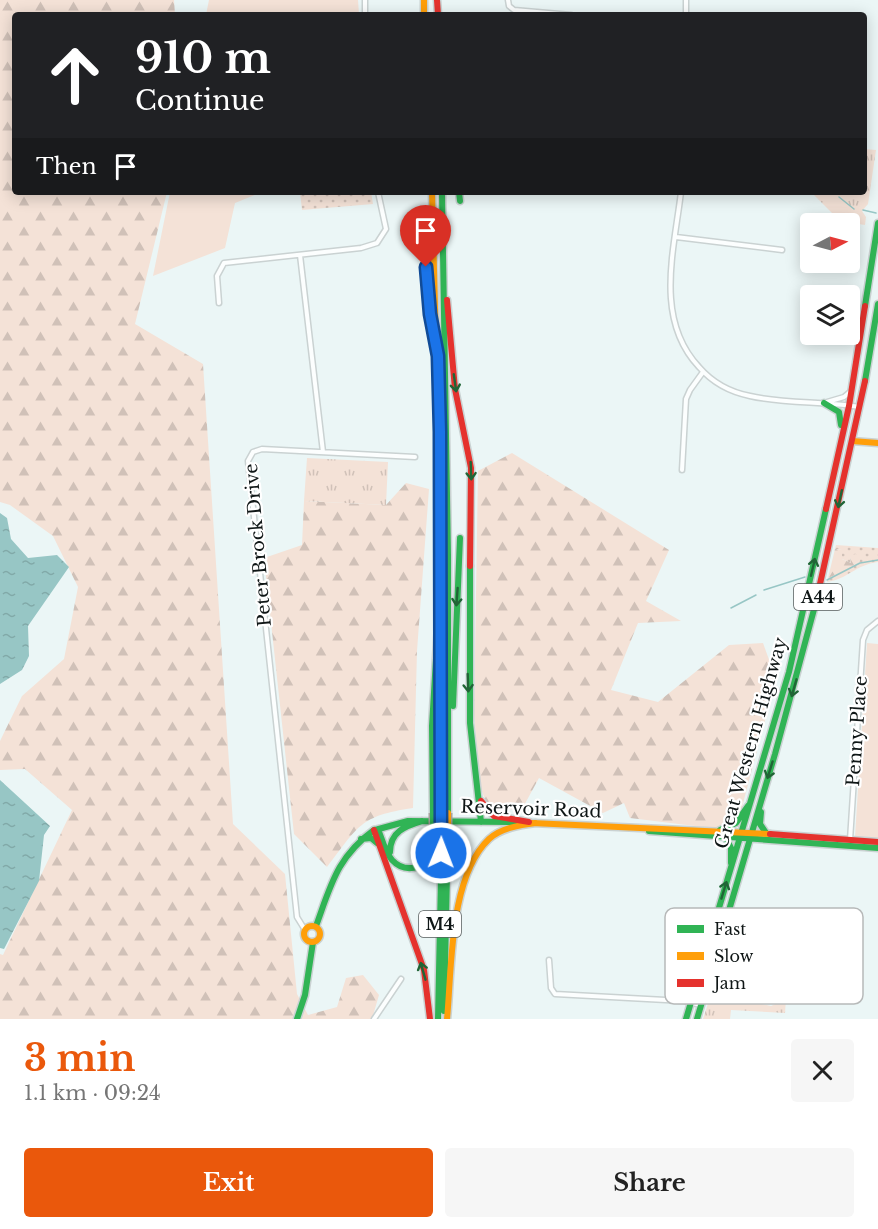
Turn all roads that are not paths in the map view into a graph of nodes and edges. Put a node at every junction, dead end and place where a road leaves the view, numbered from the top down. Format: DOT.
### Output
graph roads {
  1 [pos="508,0"];
  2 [pos="537,12"];
  3 [pos="379,195"];
  4 [pos="432,195"];
  5 [pos="442,195"];
  6 [pos="459,195"];
  7 [pos="681,195"];
  8 [pos="460,201"];
  9 [pos="878,223"];
  10 [pos="423,234"];
  11 [pos="676,237"];
  12 [pos="782,249"];
  13 [pos="300,255"];
  14 [pos="443,262"];
  15 [pos="219,303"];
  16 [pos="878,304"];
  17 [pos="438,356"];
  18 [pos="703,372"];
  19 [pos="852,390"];
  20 [pos="824,403"];
  21 [pos="849,406"];
  22 [pos="860,407"];
  23 [pos="852,441"];
  24 [pos="878,443"];
  25 [pos="323,452"];
  26 [pos="415,457"];
  27 [pos="682,470"];
  28 [pos="828,502"];
  29 [pos="460,538"];
  30 [pos="442,577"];
  31 [pos="878,621"];
  32 [pos="448,751"];
  33 [pos="764,789"];
  34 [pos="477,792"];
  35 [pos="751,803"];
  36 [pos="445,813"];
  37 [pos="422,821"];
  38 [pos="481,822"];
  39 [pos="536,823"];
  40 [pos="624,828"];
  41 [pos="445,829"];
  42 [pos="376,830"];
  43 [pos="716,832"];
  44 [pos="768,834"];
  45 [pos="741,836"];
  46 [pos="751,837"];
  47 [pos="726,838"];
  48 [pos="361,839"];
  49 [pos="878,842"];
  50 [pos="850,844"];
  51 [pos="379,846"];
  52 [pos="878,848"];
  53 [pos="396,863"];
  54 [pos="731,867"];
  55 [pos="719,908"];
  56 [pos="729,908"];
  57 [pos="316,926"];
  58 [pos="305,930"];
  59 [pos="313,942"];
  60 [pos="549,960"];
  61 [pos="401,979"];
  62 [pos="665,1000"];
  63 [pos="690,1004"];
  64 [pos="698,1004"];
  65 [pos="701,1005"];
  66 [pos="297,1019"];
  67 [pos="374,1019"];
  68 [pos="430,1019"];
  69 [pos="438,1019"];
  70 [pos="446,1019"];
  71 [pos="686,1019"];
  72 [pos="697,1019"];
  1 -- 2 [label="street"];
  3 -- 13 [label="street"];
  4 -- 17 [label="main road, M4"];
  5 -- 14 [label="main road, M4"];
  6 -- 8 [label="main road"];
  7 -- 11 [label="street"];
  9 -- 19 [label="main road, Great Western Highway / A44"];
  10 -- 17 [label="main road"];
  11 -- 12 [label="street"];
  11 -- 18 [label="street"];
  13 -- 15 [label="street"];
  13 -- 25 [label="street"];
  14 -- 32 [label="main road, M4"];
  14 -- 34 [label="main road, one-way"];
  16 -- 22 [label="main road, Great Western Highway / A44"];
  17 -- 30 [label="main road, M4"];
  18 -- 20 [label="street"];
  18 -- 27 [label="street"];
  19 -- 20 [label="street"];
  19 -- 21 [label="main road, Great Western Highway / A44"];
  20 -- 21 [label="street"];
  20 -- 28 [label="main road"];
  21 -- 22 [label="street"];
  21 -- 28 [label="main road, Great Western Highway / A44"];
  22 -- 23 [label="main road, Great Western Highway / A44"];
  23 -- 24 [label="main road"];
  23 -- 33 [label="main road, Great Western Highway / A44, one-way"];
  25 -- 26 [label="street"];
  25 -- 58 [label="street, Peter Brock Drive"];
  35 -- 28 [label="main road, Great Western Highway / A44, one-way"];
  29 -- 32 [label="main road, one-way"];
  30 -- 36 [label="main road, M4"];
  30 -- 53 [label="main road, M4, bridge"];
  31 -- 50 [label="street, Penny Place"];
  32 -- 36 [label="main road, M4"];
  33 -- 44 [label="main road"];
  33 -- 46 [label="main road, Great Western Highway / A44"];
  34 -- 38 [label="main road"];
  34 -- 39 [label="main road"];
  35 -- 43 [label="main road"];
  35 -- 45 [label="main road, Great Western Highway / A44"];
  36 -- 41 [label="main road, M4, bridge"];
  37 -- 38 [label="main road, Reservoir Road"];
  37 -- 42 [label="main road, Reservoir Road"];
  37 -- 53 [label="main road"];
  38 -- 39 [label="main road, Reservoir Road"];
  39 -- 40 [label="main road, Reservoir Road"];
  39 -- 70 [label="main road"];
  40 -- 43 [label="main road, Reservoir Road"];
  40 -- 47 [label="main road, Reservoir Road"];
  41 -- 69 [label="main road, M4"];
  41 -- 70 [label="main road, M4"];
  42 -- 48 [label="main road, Reservoir Road"];
  42 -- 51 [label="main road"];
  42 -- 53 [label="main road"];
  43 -- 45 [label="main road, Reservoir Road"];
  44 -- 46 [label="main road, Reservoir Road"];
  44 -- 50 [label="main road, Reservoir Road"];
  45 -- 46 [label="main road, Reservoir Road"];
  45 -- 47 [label="main road, Reservoir Road"];
  45 -- 54 [label="main road, Great Western Highway / A44"];
  46 -- 50 [label="main road, Reservoir Road"];
  46 -- 56 [label="main road, Great Western Highway / A44"];
  47 -- 54 [label="main road"];
  48 -- 51 [label="main road"];
  48 -- 57 [label="main road, Reservoir Road"];
  49 -- 50 [label="main road, Reservoir Road"];
  50 -- 52 [label="main road, Reservoir Road"];
  68 -- 51 [label="main road, one-way"];
  55 -- 54 [label="main road, Great Western Highway / A44, one-way"];
  57 -- 58 [label="main road"];
  57 -- 59 [label="main road"];
  58 -- 59 [label="main road"];
  59 -- 66 [label="main road"];
  60 -- 62 [label="street"];
  61 -- 67 [label="street"];
  63 -- 71 [label="main road, Great Western Highway / A44"];
  64 -- 65 [label="street"];
  65 -- 72 [label="main road, Great Western Highway / A44"];
}
